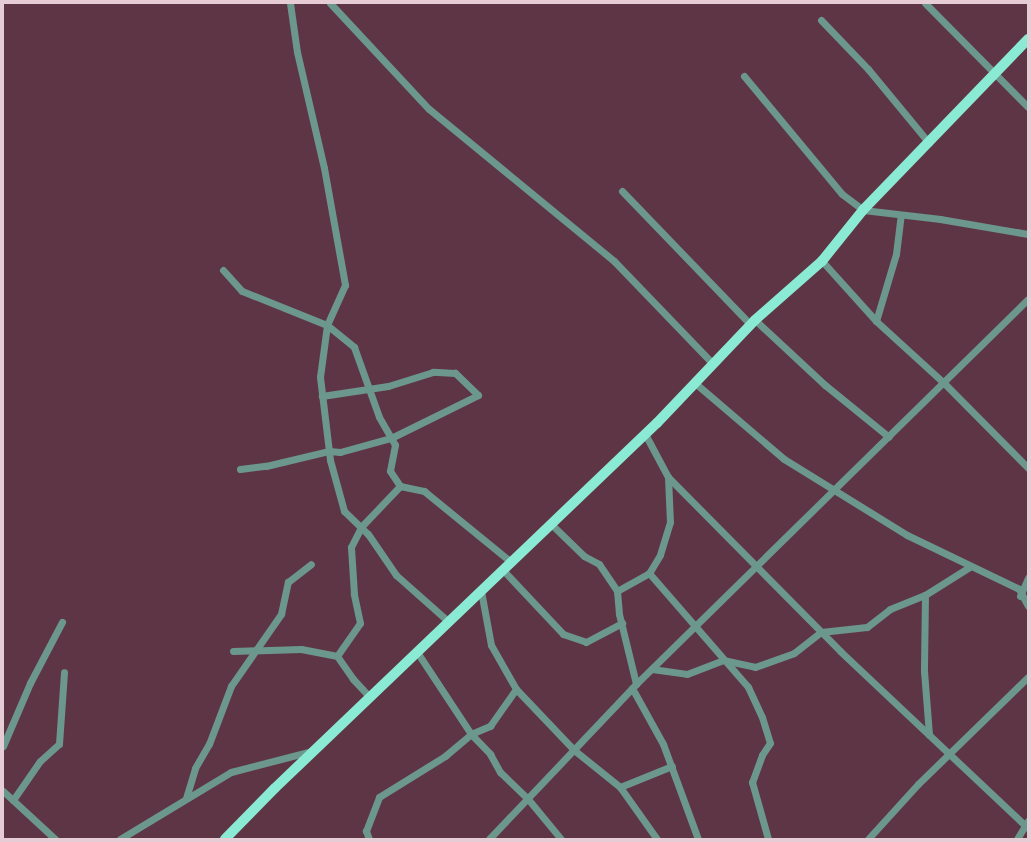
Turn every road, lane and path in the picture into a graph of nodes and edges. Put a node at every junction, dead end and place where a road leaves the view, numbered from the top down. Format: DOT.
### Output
graph roads {
  1 [pos="290,3"];
  2 [pos="330,3"];
  3 [pos="925,3"];
  4 [pos="821,20"];
  5 [pos="1028,39"];
  6 [pos="994,75"];
  7 [pos="744,76"];
  8 [pos="1028,107"];
  9 [pos="929,142"];
  10 [pos="622,191"];
  11 [pos="863,210"];
  12 [pos="901,215"];
  13 [pos="1028,234"];
  14 [pos="822,261"];
  15 [pos="223,270"];
  16 [pos="1028,299"];
  17 [pos="876,321"];
  18 [pos="753,322"];
  19 [pos="327,325"];
  20 [pos="713,364"];
  21 [pos="695,383"];
  22 [pos="944,383"];
  23 [pos="368,390"];
  24 [pos="322,396"];
  25 [pos="645,434"];
  26 [pos="889,437"];
  27 [pos="391,438"];
  28 [pos="329,451"];
  29 [pos="1028,468"];
  30 [pos="240,469"];
  31 [pos="668,477"];
  32 [pos="400,486"];
  33 [pos="833,492"];
  34 [pos="552,524"];
  35 [pos="361,527"];
  36 [pos="511,562"];
  37 [pos="311,564"];
  38 [pos="758,565"];
  39 [pos="971,566"];
  40 [pos="503,570"];
  41 [pos="650,573"];
  42 [pos="1028,578"];
  43 [pos="480,591"];
  44 [pos="617,591"];
  45 [pos="925,595"];
  46 [pos="1020,596"];
  47 [pos="1028,606"];
  48 [pos="62,622"];
  49 [pos="449,622"];
  50 [pos="622,623"];
  51 [pos="696,626"];
  52 [pos="821,632"];
  53 [pos="257,650"];
  54 [pos="233,651"];
  55 [pos="417,652"];
  56 [pos="337,656"];
  57 [pos="723,660"];
  58 [pos="652,669"];
  59 [pos="64,672"];
  60 [pos="1028,677"];
  61 [pos="634,686"];
  62 [pos="516,689"];
  63 [pos="370,697"];
  64 [pos="471,734"];
  65 [pos="929,735"];
  66 [pos="3,746"];
  67 [pos="574,750"];
  68 [pos="314,751"];
  69 [pos="949,754"];
  70 [pos="672,766"];
  71 [pos="620,788"];
  72 [pos="3,791"];
  73 [pos="186,798"];
  74 [pos="528,799"];
  75 [pos="13,800"];
  76 [pos="1027,825"];
  77 [pos="55,839"];
  78 [pos="120,839"];
  79 [pos="225,839"];
  80 [pos="369,839"];
  81 [pos="489,839"];
  82 [pos="561,839"];
  83 [pos="657,839"];
  84 [pos="698,839"];
  85 [pos="768,839"];
  86 [pos="868,839"];
  87 [pos="1016,839"];
  1 -- 19 [label="street"];
  2 -- 20 [label="street"];
  3 -- 6 [label="street"];
  4 -- 9 [label="street"];
  5 -- 6 [label="main road"];
  6 -- 8 [label="street"];
  6 -- 9 [label="main road"];
  7 -- 11 [label="street"];
  9 -- 11 [label="main road"];
  10 -- 18 [label="street"];
  11 -- 12 [label="street"];
  11 -- 14 [label="main road"];
  12 -- 13 [label="street"];
  12 -- 17 [label="street"];
  14 -- 17 [label="street"];
  14 -- 18 [label="main road"];
  15 -- 19 [label="street"];
  16 -- 22 [label="street"];
  17 -- 22 [label="street"];
  18 -- 20 [label="main road"];
  18 -- 26 [label="street"];
  19 -- 23 [label="street"];
  19 -- 24 [label="street"];
  20 -- 21 [label="main road"];
  21 -- 25 [label="main road"];
  21 -- 33 [label="street"];
  22 -- 26 [label="street"];
  22 -- 29 [label="street"];
  23 -- 24 [label="street"];
  23 -- 27 [label="street"];
  23 -- 27 [label="street"];
  24 -- 28 [label="street"];
  25 -- 31 [label="street"];
  25 -- 34 [label="main road"];
  26 -- 33 [label="street"];
  27 -- 28 [label="street"];
  27 -- 32 [label="street"];
  28 -- 30 [label="street"];
  28 -- 35 [label="street"];
  31 -- 38 [label="street"];
  31 -- 41 [label="street"];
  32 -- 35 [label="street"];
  32 -- 36 [label="street"];
  33 -- 38 [label="street"];
  33 -- 39 [label="street"];
  34 -- 36 [label="main road"];
  34 -- 44 [label="street"];
  35 -- 49 [label="street"];
  35 -- 56 [label="street"];
  36 -- 40 [label="main road"];
  37 -- 53 [label="street"];
  38 -- 51 [label="street"];
  38 -- 52 [label="street"];
  39 -- 45 [label="street"];
  39 -- 46 [label="street"];
  40 -- 43 [label="main road"];
  40 -- 50 [label="street"];
  41 -- 44 [label="street"];
  41 -- 51 [label="street"];
  42 -- 46 [label="street"];
  43 -- 49 [label="main road"];
  43 -- 62 [label="street"];
  44 -- 50 [label="street"];
  45 -- 52 [label="street"];
  45 -- 65 [label="street"];
  46 -- 47 [label="street"];
  48 -- 66 [label="street"];
  49 -- 55 [label="main road"];
  50 -- 61 [label="street"];
  51 -- 57 [label="street"];
  51 -- 58 [label="street"];
  52 -- 57 [label="street"];
  52 -- 65 [label="street"];
  53 -- 54 [label="street"];
  53 -- 56 [label="street"];
  53 -- 73 [label="street"];
  55 -- 63 [label="main road"];
  55 -- 64 [label="street"];
  56 -- 63 [label="street"];
  57 -- 58 [label="street"];
  57 -- 85 [label="street"];
  58 -- 61 [label="street"];
  59 -- 75 [label="street"];
  60 -- 69 [label="street"];
  61 -- 67 [label="street"];
  61 -- 70 [label="street"];
  62 -- 64 [label="street"];
  62 -- 67 [label="street"];
  63 -- 68 [label="main road"];
  64 -- 74 [label="street"];
  64 -- 80 [label="street"];
  65 -- 69 [label="street"];
  67 -- 71 [label="street"];
  67 -- 74 [label="street"];
  68 -- 73 [label="street"];
  68 -- 79 [label="main road"];
  69 -- 76 [label="street"];
  69 -- 86 [label="street"];
  70 -- 71 [label="street"];
  70 -- 84 [label="street"];
  71 -- 83 [label="street"];
  72 -- 75 [label="street"];
  73 -- 78 [label="street"];
  74 -- 81 [label="street"];
  74 -- 82 [label="street"];
  75 -- 77 [label="street"];
  76 -- 87 [label="street"];
}
